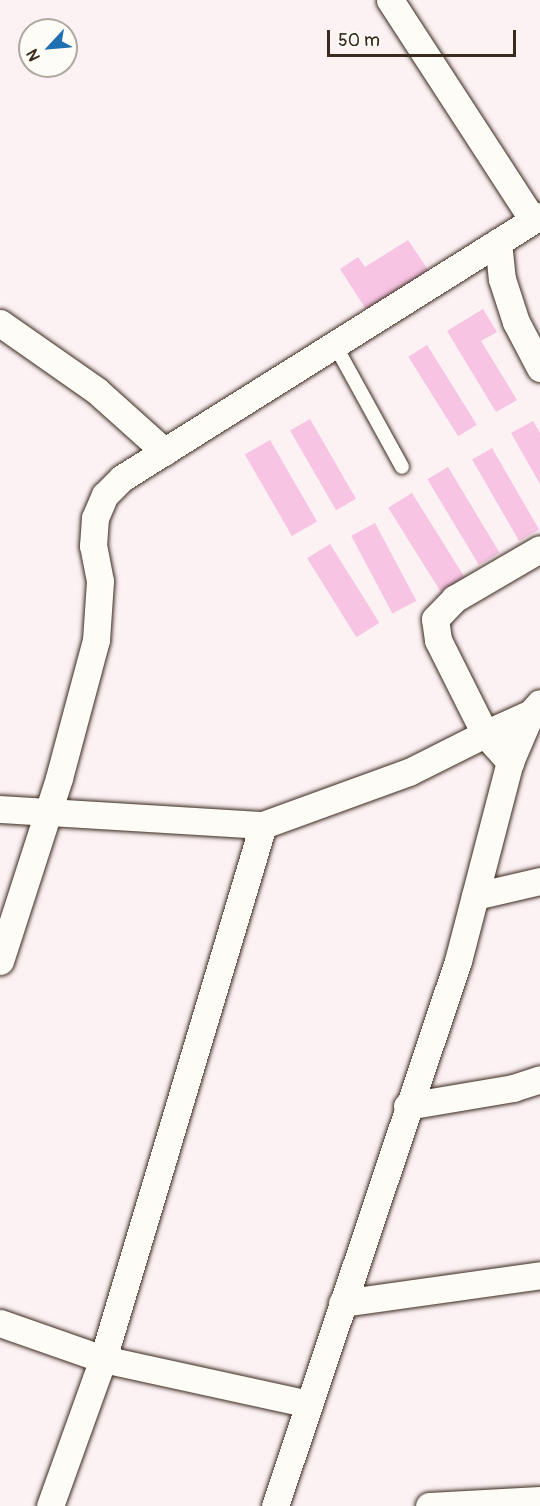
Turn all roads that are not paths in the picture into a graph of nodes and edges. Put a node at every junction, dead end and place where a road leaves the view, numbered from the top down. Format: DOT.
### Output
graph roads {
  1 [pos="390,0"];
  2 [pos="536,218"];
  3 [pos="498,242"];
  4 [pos="0,323"];
  5 [pos="335,345"];
  6 [pos="540,369"];
  7 [pos="165,453"];
  8 [pos="402,467"];
  9 [pos="540,549"];
  10 [pos="535,708"];
  11 [pos="485,734"];
  12 [pos="510,762"];
  13 [pos="0,809"];
  14 [pos="49,811"];
  15 [pos="263,825"];
  16 [pos="540,880"];
  17 [pos="475,896"];
  18 [pos="0,962"];
  19 [pos="540,1079"];
  20 [pos="406,1106"];
  21 [pos="540,1275"];
  22 [pos="342,1303"];
  23 [pos="0,1323"];
  24 [pos="103,1359"];
  25 [pos="309,1404"];
  26 [pos="540,1500"];
  27 [pos="50,1506"];
  28 [pos="275,1506"];
  29 [pos="429,1506"];
  1 -- 2 [label="street"];
  2 -- 3 [label="street"];
  3 -- 5 [label="street"];
  3 -- 6 [label="street"];
  4 -- 7 [label="street"];
  5 -- 7 [label="street"];
  5 -- 8 [label="lane"];
  7 -- 14 [label="street"];
  9 -- 11 [label="street"];
  10 -- 11 [label="street"];
  10 -- 12 [label="street"];
  11 -- 12 [label="street"];
  11 -- 15 [label="street"];
  12 -- 17 [label="street"];
  13 -- 14 [label="street"];
  14 -- 15 [label="street"];
  14 -- 18 [label="street"];
  15 -- 24 [label="street"];
  16 -- 17 [label="street"];
  17 -- 20 [label="street"];
  19 -- 20 [label="street"];
  20 -- 22 [label="street"];
  21 -- 22 [label="street"];
  22 -- 25 [label="street"];
  23 -- 24 [label="street"];
  24 -- 25 [label="street"];
  24 -- 27 [label="street"];
  25 -- 28 [label="street"];
  26 -- 29 [label="street"];
}
